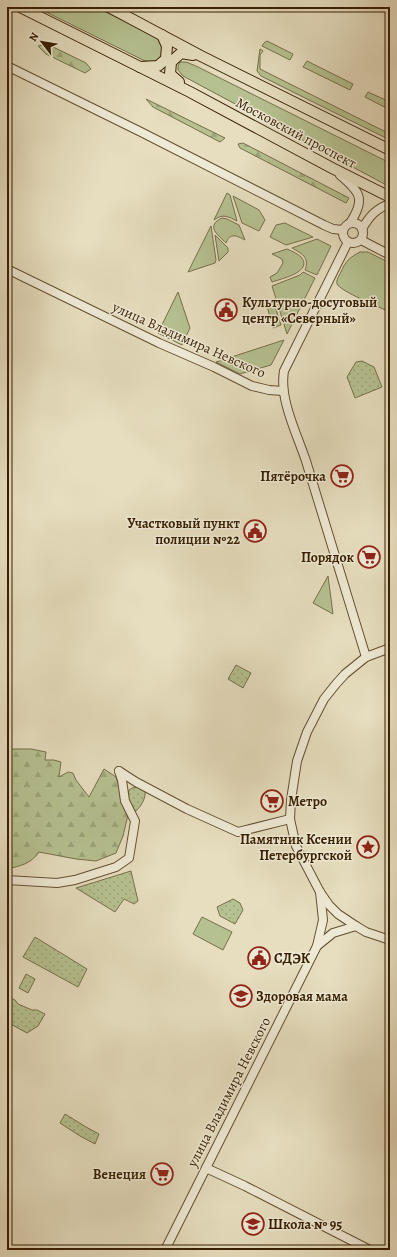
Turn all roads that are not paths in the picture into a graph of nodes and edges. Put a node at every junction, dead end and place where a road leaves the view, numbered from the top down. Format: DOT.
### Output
graph roads {
  1 [pos="20,7"];
  2 [pos="109,7"];
  3 [pos="162,35"];
  4 [pos="201,56"];
  5 [pos="7,66"];
  6 [pos="140,67"];
  7 [pos="190,92"];
  8 [pos="390,150"];
  9 [pos="332,168"];
  10 [pos="390,197"];
  11 [pos="390,204"];
  12 [pos="350,223"];
  13 [pos="362,229"];
  14 [pos="343,230"];
  15 [pos="361,240"];
  16 [pos="348,242"];
  17 [pos="390,255"];
  18 [pos="7,269"];
  19 [pos="283,391"];
  20 [pos="390,648"];
  21 [pos="366,657"];
  22 [pos="136,782"];
  23 [pos="123,788"];
  24 [pos="290,819"];
  25 [pos="7,880"];
  26 [pos="320,892"];
  27 [pos="356,926"];
  28 [pos="390,940"];
  29 [pos="317,946"];
  30 [pos="206,1168"];
  31 [pos="165,1250"];
  32 [pos="370,1250"];
  1 -- 6 [label="main road, Московский проспект"];
  2 -- 3 [label="main road, Московский проспект"];
  3 -- 4 [label="main road, Московский проспект"];
  3 -- 6 [label="main road"];
  4 -- 7 [label="main road, Московский проспект"];
  4 -- 8 [label="main road, Московский проспект"];
  5 -- 14 [label="street"];
  6 -- 7 [label="main road, Московский проспект"];
  7 -- 9 [label="main road, Московский проспект"];
  9 -- 10 [label="main road, Московский проспект"];
  9 -- 12 [label="street"];
  11 -- 13 [label="street"];
  12 -- 13 [label="street"];
  12 -- 14 [label="street"];
  13 -- 15 [label="street"];
  14 -- 16 [label="street"];
  15 -- 16 [label="street"];
  15 -- 17 [label="street"];
  16 -- 19 [label="street"];
  18 -- 19 [label="street, улица Владимира Невского"];
  19 -- 21 [label="street"];
  20 -- 21 [label="street, улица Владимира Невского"];
  21 -- 24 [label="street, улица Владимира Невского"];
  22 -- 23 [label="street"];
  22 -- 23 [label="street"];
  22 -- 24 [label="street"];
  23 -- 25 [label="street"];
  24 -- 26 [label="street, улица Владимира Невского"];
  26 -- 27 [label="street, улица Владимира Невского"];
  26 -- 29 [label="street, улица Владимира Невского"];
  27 -- 28 [label="street, улица Владимира Невского"];
  27 -- 29 [label="street, улица Владимира Невского"];
  29 -- 30 [label="street, улица Владимира Невского"];
  30 -- 31 [label="street, улица Владимира Невского"];
  30 -- 32 [label="street"];
}
